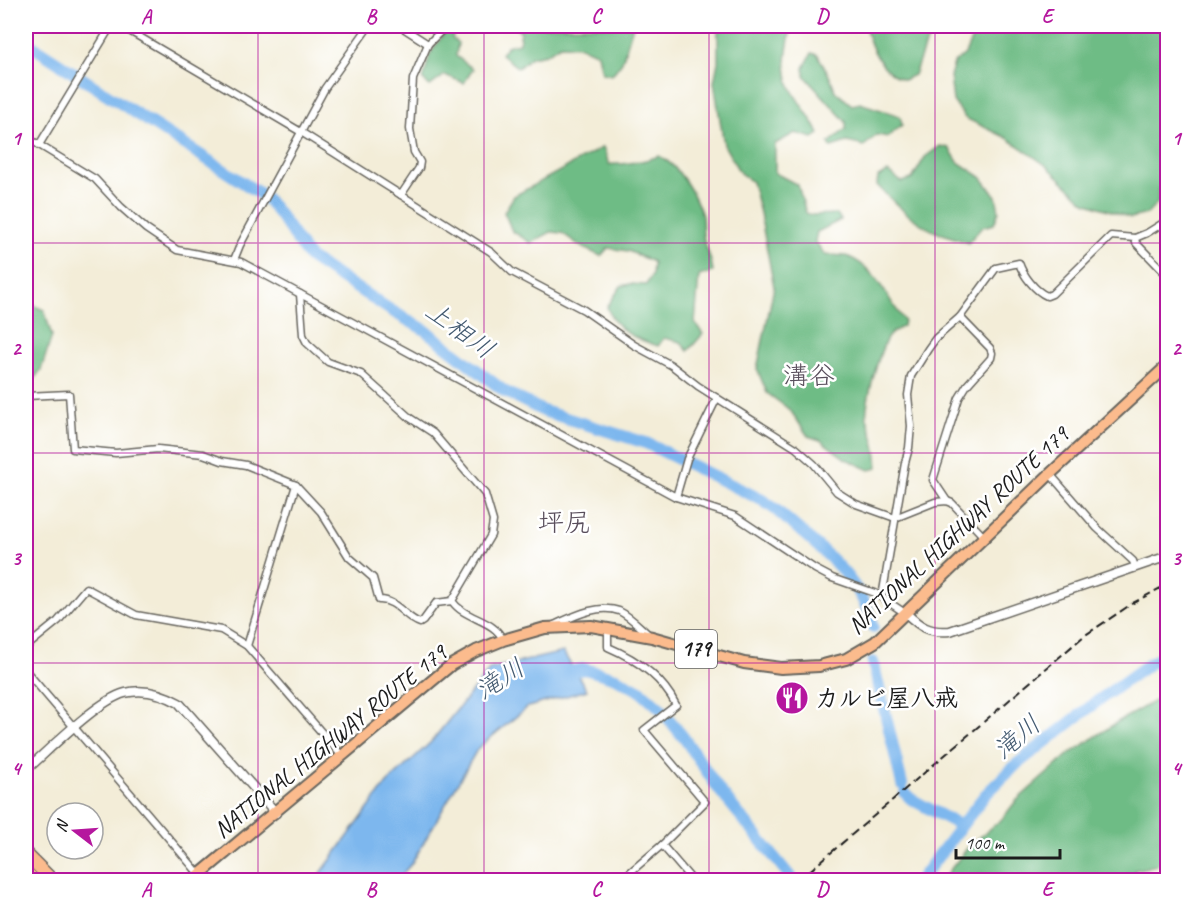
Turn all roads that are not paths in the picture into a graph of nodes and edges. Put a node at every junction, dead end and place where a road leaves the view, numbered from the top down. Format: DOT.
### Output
graph roads {
  1 [pos="111,26"];
  2 [pos="121,26"];
  3 [pos="369,26"];
  4 [pos="400,26"];
  5 [pos="446,26"];
  6 [pos="428,44"];
  7 [pos="301,132"];
  8 [pos="26,137"];
  9 [pos="39,145"];
  10 [pos="401,195"];
  11 [pos="1167,220"];
  12 [pos="1135,238"];
  13 [pos="234,260"];
  14 [pos="1167,276"];
  15 [pos="300,294"];
  16 [pos="960,317"];
  17 [pos="1167,364"];
  18 [pos="26,396"];
  19 [pos="717,398"];
  20 [pos="1050,474"];
  21 [pos="296,485"];
  22 [pos="676,497"];
  23 [pos="946,501"];
  24 [pos="895,518"];
  25 [pos="984,537"];
  26 [pos="1167,556"];
  27 [pos="1135,567"];
  28 [pos="882,597"];
  29 [pos="452,601"];
  30 [pos="906,613"];
  31 [pos="545,628"];
  32 [pos="608,629"];
  33 [pos="652,637"];
  34 [pos="503,640"];
  35 [pos="247,646"];
  36 [pos="26,647"];
  37 [pos="26,671"];
  38 [pos="74,728"];
  39 [pos="343,757"];
  40 [pos="26,770"];
  41 [pos="276,813"];
  42 [pos="662,845"];
  43 [pos="26,854"];
  44 [pos="26,872"];
  45 [pos="197,878"];
  46 [pos="34,880"];
  47 [pos="52,880"];
  48 [pos="621,880"];
  49 [pos="692,880"];
  1 -- 9 [label="street"];
  2 -- 7 [label="street"];
  3 -- 7 [label="street"];
  4 -- 6 [label="street"];
  5 -- 6 [label="street"];
  6 -- 10 [label="street"];
  7 -- 10 [label="street"];
  7 -- 13 [label="street"];
  8 -- 9 [label="street"];
  9 -- 13 [label="street"];
  10 -- 19 [label="street"];
  11 -- 12 [label="street"];
  12 -- 14 [label="street"];
  12 -- 16 [label="street"];
  13 -- 15 [label="street"];
  15 -- 22 [label="street"];
  15 -- 29 [label="street"];
  16 -- 23 [label="street"];
  16 -- 24 [label="street"];
  17 -- 20 [label="highway, NATIONAL HIGHWAY ROUTE 179 / 179"];
  18 -- 21 [label="street"];
  19 -- 22 [label="street"];
  19 -- 24 [label="street"];
  20 -- 25 [label="highway, NATIONAL HIGHWAY ROUTE 179 / 179"];
  20 -- 27 [label="street"];
  21 -- 29 [label="street"];
  21 -- 35 [label="street"];
  22 -- 28 [label="street"];
  23 -- 24 [label="street"];
  23 -- 25 [label="street"];
  24 -- 28 [label="street"];
  25 -- 30 [label="highway, NATIONAL HIGHWAY ROUTE 179 / 179"];
  26 -- 27 [label="street"];
  27 -- 30 [label="street"];
  28 -- 30 [label="street"];
  29 -- 34 [label="street"];
  30 -- 33 [label="highway, NATIONAL HIGHWAY ROUTE 179 / 179"];
  31 -- 32 [label="highway, NATIONAL HIGHWAY ROUTE 179 / 179"];
  31 -- 33 [label="street"];
  31 -- 34 [label="highway, NATIONAL HIGHWAY ROUTE 179 / 179"];
  32 -- 33 [label="highway, NATIONAL HIGHWAY ROUTE 179 / 179"];
  32 -- 42 [label="street"];
  34 -- 39 [label="highway, NATIONAL HIGHWAY ROUTE 179 / 179"];
  35 -- 36 [label="street"];
  35 -- 39 [label="street"];
  37 -- 38 [label="street"];
  38 -- 40 [label="street"];
  38 -- 41 [label="street"];
  38 -- 45 [label="street"];
  39 -- 41 [label="highway, NATIONAL HIGHWAY ROUTE 179 / 179"];
  41 -- 45 [label="highway, NATIONAL HIGHWAY ROUTE 179 / 179"];
  42 -- 48 [label="street"];
  42 -- 49 [label="street"];
  43 -- 47 [label="highway"];
  44 -- 46 [label="highway"];
}
